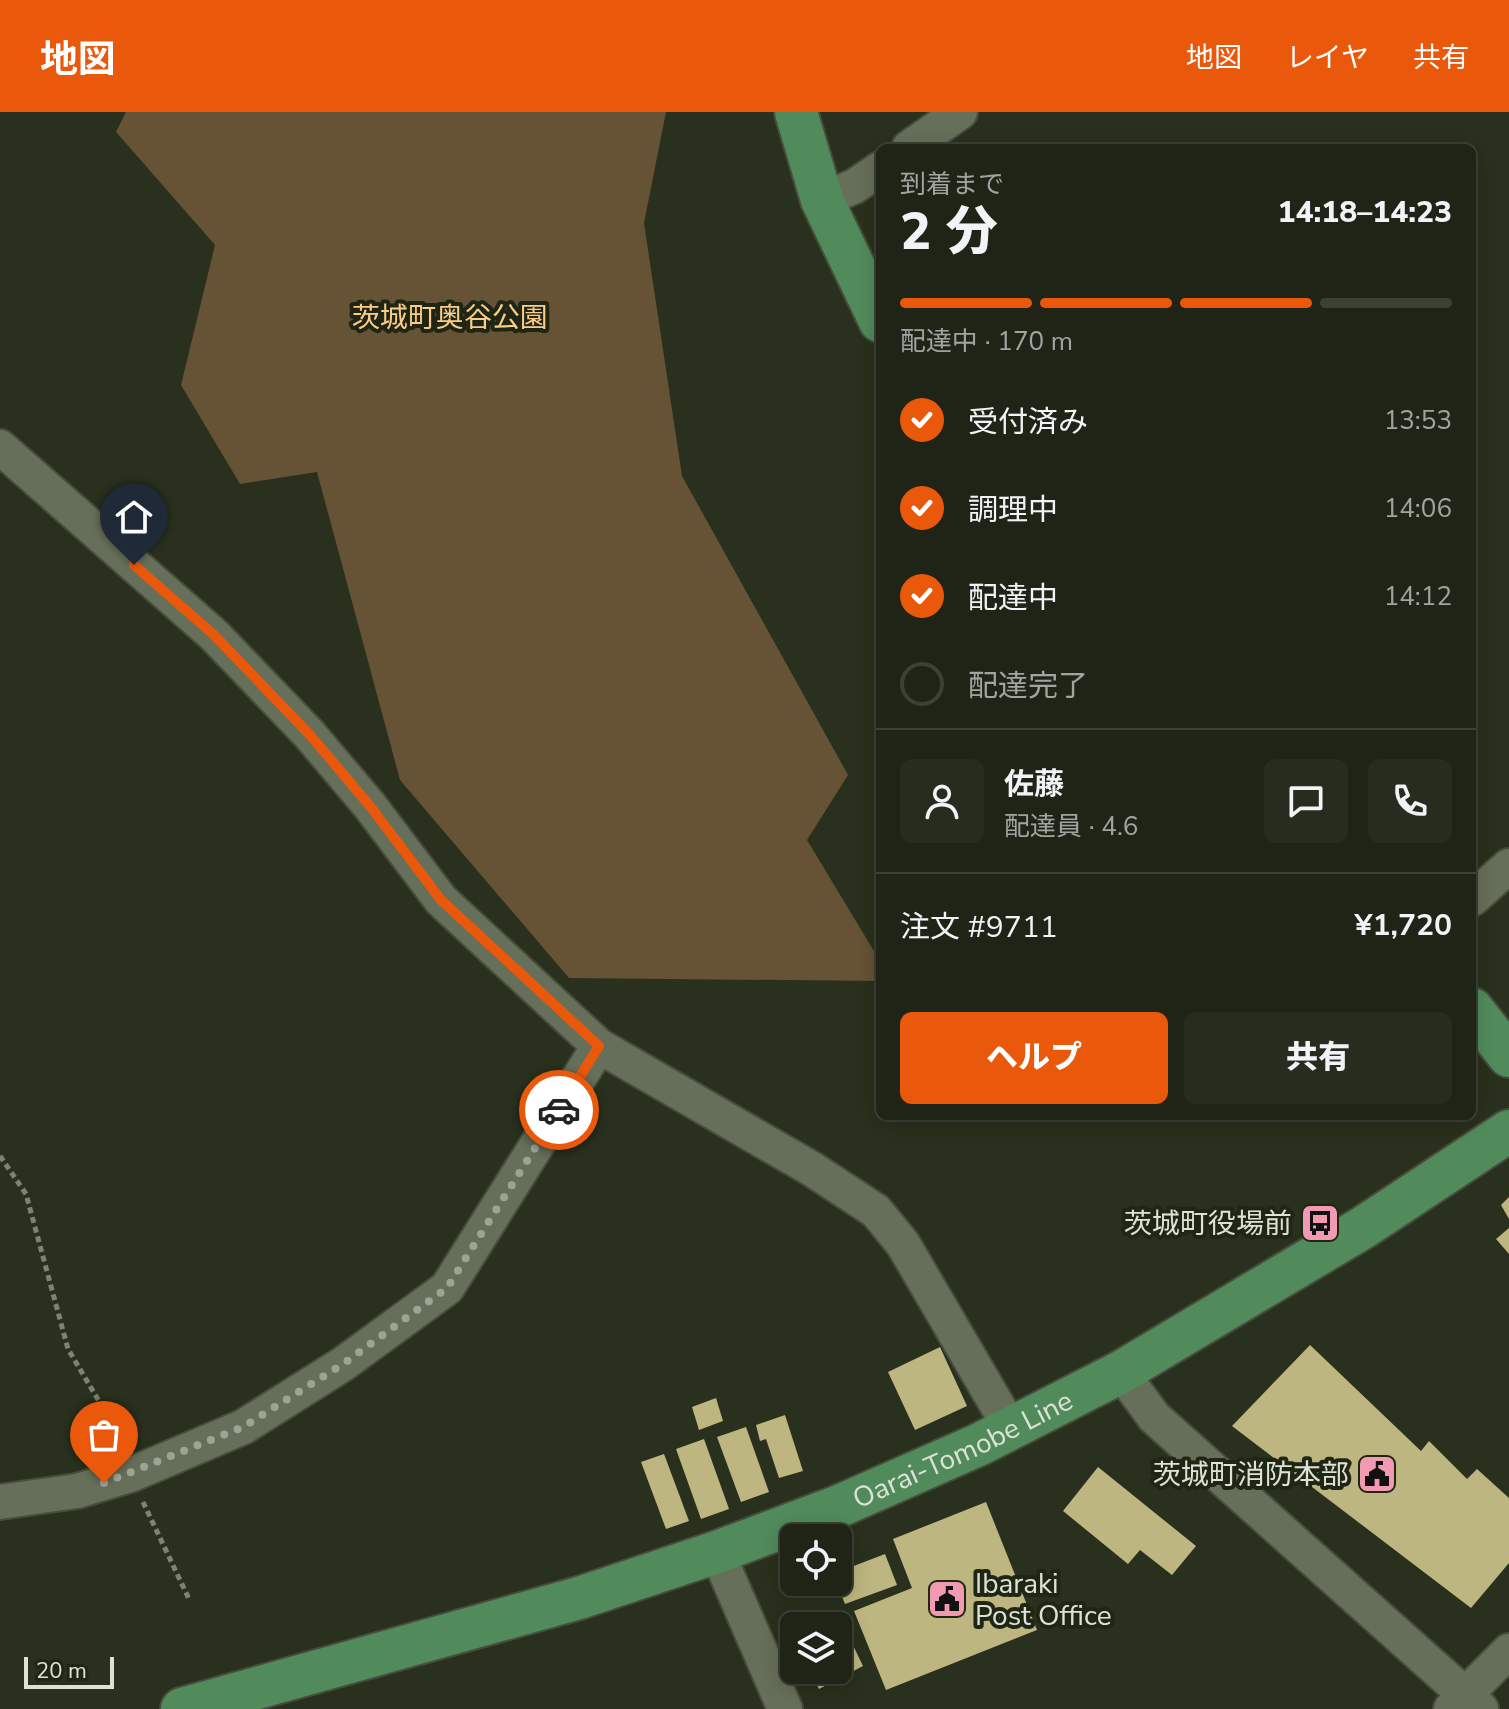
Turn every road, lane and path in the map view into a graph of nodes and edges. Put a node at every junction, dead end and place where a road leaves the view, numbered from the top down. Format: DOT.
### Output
graph roads {
  1 [pos="796,112"];
  2 [pos="960,112"];
  3 [pos="915,144"];
  4 [pos="876,172"];
  5 [pos="822,200"];
  6 [pos="876,313"];
  7 [pos="0,447"];
  8 [pos="1509,866"];
  9 [pos="1476,895"];
  10 [pos="1476,1014"];
  11 [pos="599,1046"];
  12 [pos="1509,1056"];
  13 [pos="1509,1131"];
  14 [pos="0,1156"];
  15 [pos="1121,1372"];
  16 [pos="1011,1429"];
  17 [pos="135,1473"];
  18 [pos="0,1502"];
  19 [pos="717,1552"];
  20 [pos="189,1599"];
  21 [pos="1509,1651"];
  22 [pos="1466,1704"];
  23 [pos="182,1709"];
  24 [pos="785,1709"];
  1 -- 5 [label="main road"];
  2 -- 3 [label="street"];
  4 -- 5 [label="street"];
  5 -- 6 [label="main road"];
  7 -- 11 [label="street"];
  8 -- 9 [label="street"];
  10 -- 12 [label="main road"];
  11 -- 16 [label="street"];
  11 -- 17 [label="street"];
  13 -- 15 [label="main road, Oarai-Tomobe Line"];
  14 -- 17 [label="path"];
  15 -- 16 [label="main road, Oarai-Tomobe Line"];
  15 -- 22 [label="street"];
  16 -- 19 [label="main road, Oarai-Tomobe Line"];
  17 -- 18 [label="street"];
  17 -- 20 [label="path"];
  19 -- 23 [label="main road, Oarai-Tomobe Line"];
  19 -- 24 [label="street"];
  21 -- 22 [label="street"];
}
